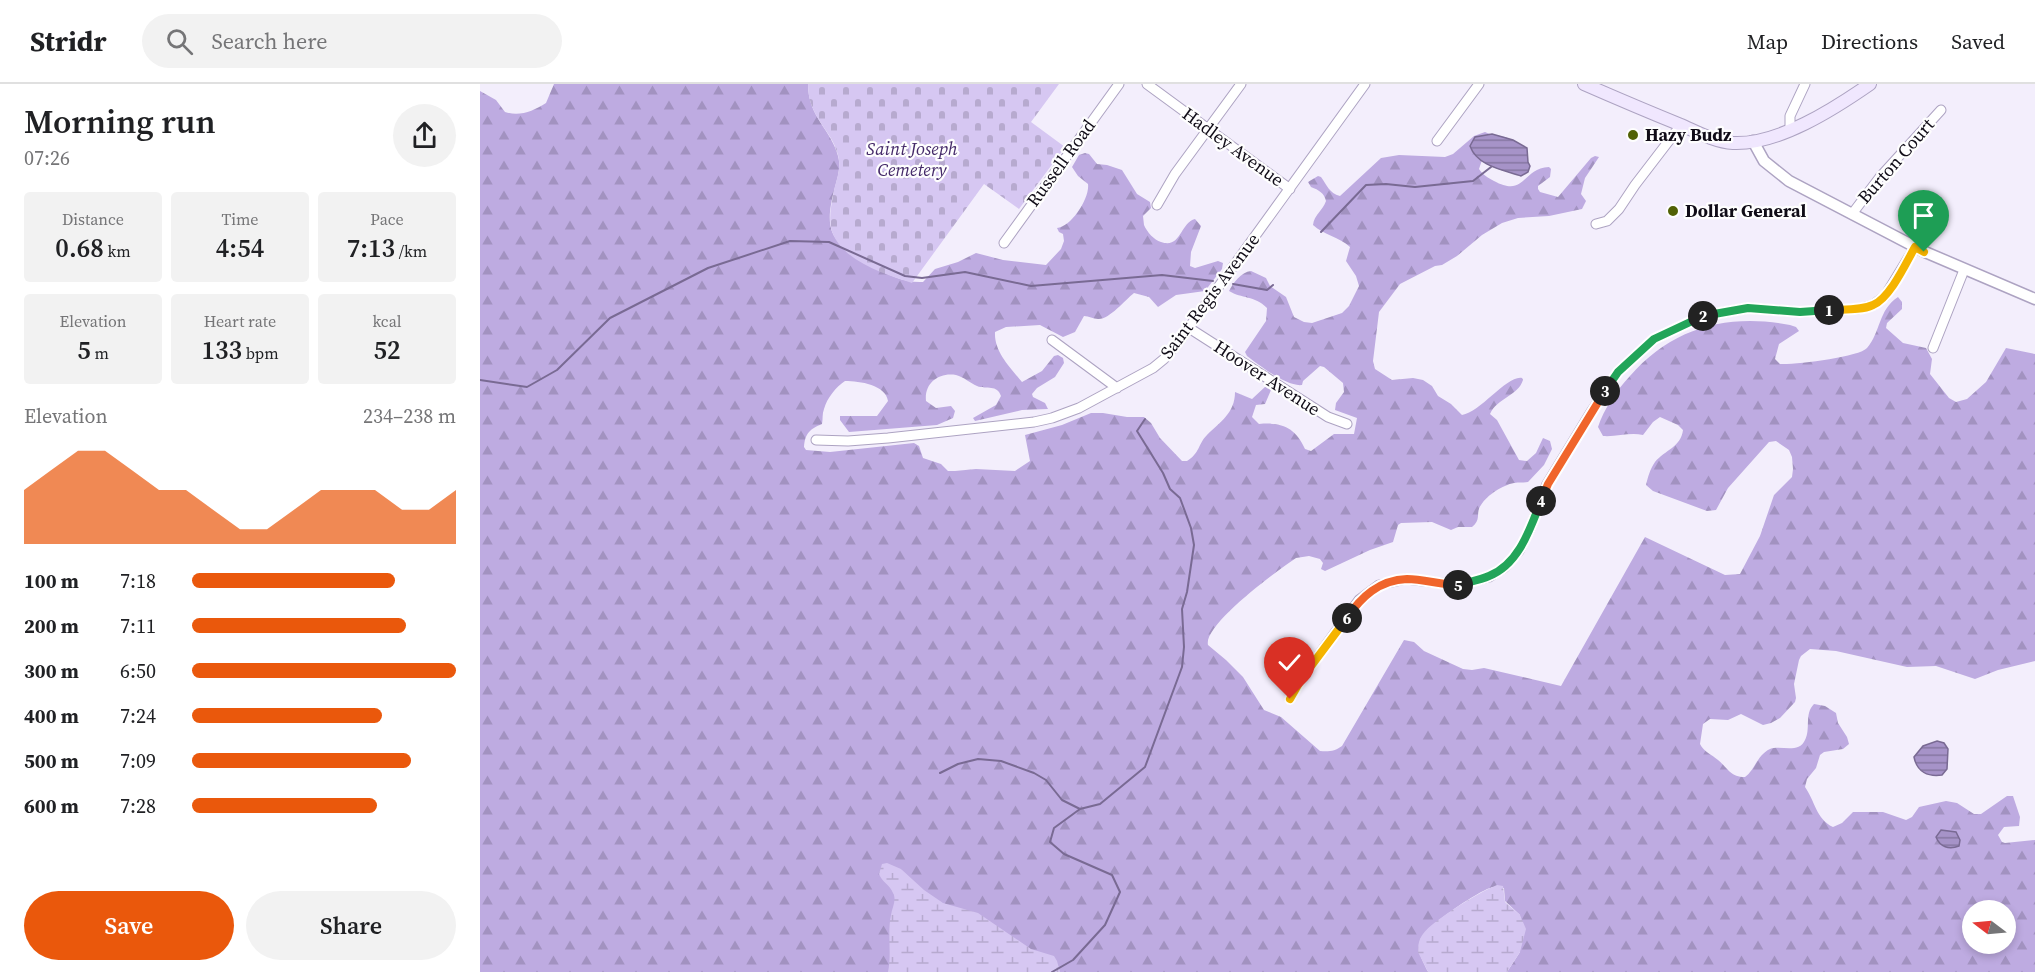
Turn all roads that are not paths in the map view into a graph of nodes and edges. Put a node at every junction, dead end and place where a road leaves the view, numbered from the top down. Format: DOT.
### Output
graph roads {
  1 [pos="1119,84"];
  2 [pos="1147,84"];
  3 [pos="1241,84"];
  4 [pos="1365,84"];
  5 [pos="1479,84"];
  6 [pos="1584,84"];
  7 [pos="1805,84"];
  8 [pos="1870,84"];
  9 [pos="1941,110"];
  10 [pos="1681,125"];
  11 [pos="1208,129"];
  12 [pos="1790,129"];
  13 [pos="1437,141"];
  14 [pos="1753,141"];
  15 [pos="1290,189"];
  16 [pos="1157,205"];
  17 [pos="1852,214"];
  18 [pos="1596,224"];
  19 [pos="1004,243"];
  20 [pos="1915,247"];
  21 [pos="1964,270"];
  22 [pos="2035,299"];
  23 [pos="1189,328"];
  24 [pos="1052,340"];
  25 [pos="1933,348"];
  26 [pos="1117,388"];
  27 [pos="1347,424"];
  28 [pos="816,440"];
  29 [pos="1290,699"];
  1 -- 19 [label="street, Russell Road"];
  2 -- 11 [label="street, Hadley Avenue"];
  3 -- 11 [label="street"];
  4 -- 15 [label="street, Saint Regis Avenue"];
  5 -- 13 [label="street"];
  6 -- 10 [label="main road"];
  7 -- 12 [label="street"];
  8 -- 12 [label="main road"];
  9 -- 17 [label="street, Burton Court"];
  10 -- 14 [label="main road"];
  10 -- 18 [label="street"];
  11 -- 15 [label="street, Hadley Avenue"];
  11 -- 16 [label="street"];
  12 -- 14 [label="main road"];
  14 -- 17 [label="street"];
  15 -- 23 [label="street, Saint Regis Avenue"];
  17 -- 20 [label="street"];
  20 -- 21 [label="street"];
  20 -- 29 [label="street"];
  21 -- 22 [label="street"];
  21 -- 25 [label="street"];
  23 -- 26 [label="street, Saint Regis Avenue"];
  23 -- 27 [label="street, Hoover Avenue"];
  24 -- 26 [label="street"];
  26 -- 28 [label="street, Saint Regis Avenue"];
}
